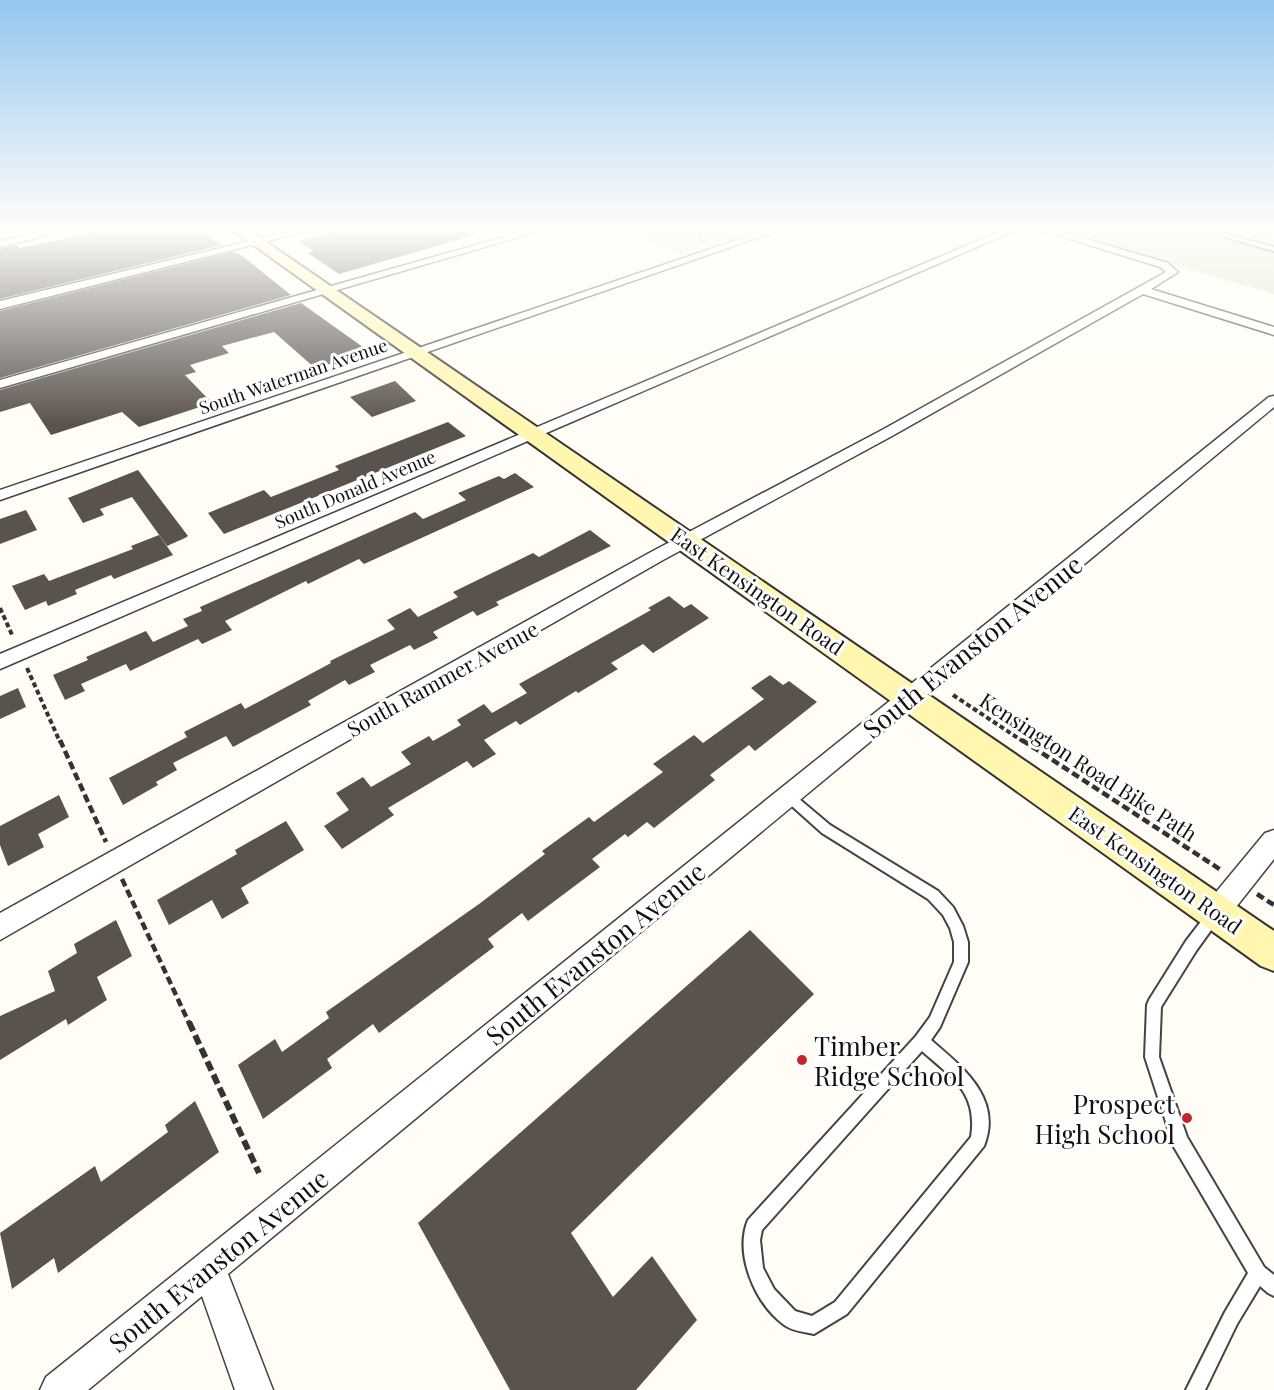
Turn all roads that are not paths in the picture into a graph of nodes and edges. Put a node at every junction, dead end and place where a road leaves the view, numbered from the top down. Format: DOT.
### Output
graph roads {
  1 [pos="37,296"];
  2 [pos="306,296"];
  3 [pos="334,296"];
  4 [pos="581,296"];
  5 [pos="857,296"];
  6 [pos="1132,296"];
  7 [pos="1161,296"];
  8 [pos="0,305"];
  9 [pos="1274,331"];
  10 [pos="416,353"];
  11 [pos="0,384"];
  12 [pos="1274,400"];
  13 [pos="533,435"];
  14 [pos="0,495"];
  15 [pos="686,540"];
  16 [pos="0,662"];
  17 [pos="910,697"];
  18 [pos="788,796"];
  19 [pos="1274,841"];
  20 [pos="1216,912"];
  21 [pos="0,927"];
  22 [pos="1274,953"];
  23 [pos="921,1041"];
  24 [pos="209,1268"];
  25 [pos="1258,1273"];
  26 [pos="1274,1287"];
  27 [pos="59,1390"];
  28 [pos="254,1390"];
  29 [pos="1195,1390"];
  1 -- 8 [label="street"];
  2 -- 11 [label="street"];
  3 -- 10 [label="main road, East Kensington Road"];
  4 -- 10 [label="street, South Waterman Avenue"];
  5 -- 13 [label="street, South Donald Avenue"];
  6 -- 15 [label="street, South Rammer Avenue"];
  7 -- 9 [label="street"];
  10 -- 13 [label="main road, East Kensington Road"];
  10 -- 14 [label="street, South Waterman Avenue"];
  12 -- 17 [label="street, South Evanston Avenue"];
  13 -- 15 [label="main road, East Kensington Road"];
  13 -- 16 [label="street, South Donald Avenue"];
  15 -- 17 [label="main road, East Kensington Road"];
  15 -- 21 [label="street, South Rammer Avenue"];
  17 -- 18 [label="street, South Evanston Avenue"];
  17 -- 20 [label="main road, East Kensington Road"];
  18 -- 23 [label="lane"];
  18 -- 24 [label="street, South Evanston Avenue"];
  19 -- 20 [label="street"];
  20 -- 22 [label="main road, East Kensington Road"];
  20 -- 25 [label="lane"];
  23 -- 23 [label="lane"];
  24 -- 27 [label="street, South Evanston Avenue"];
  24 -- 28 [label="street"];
  25 -- 26 [label="lane"];
  25 -- 29 [label="lane"];
}
